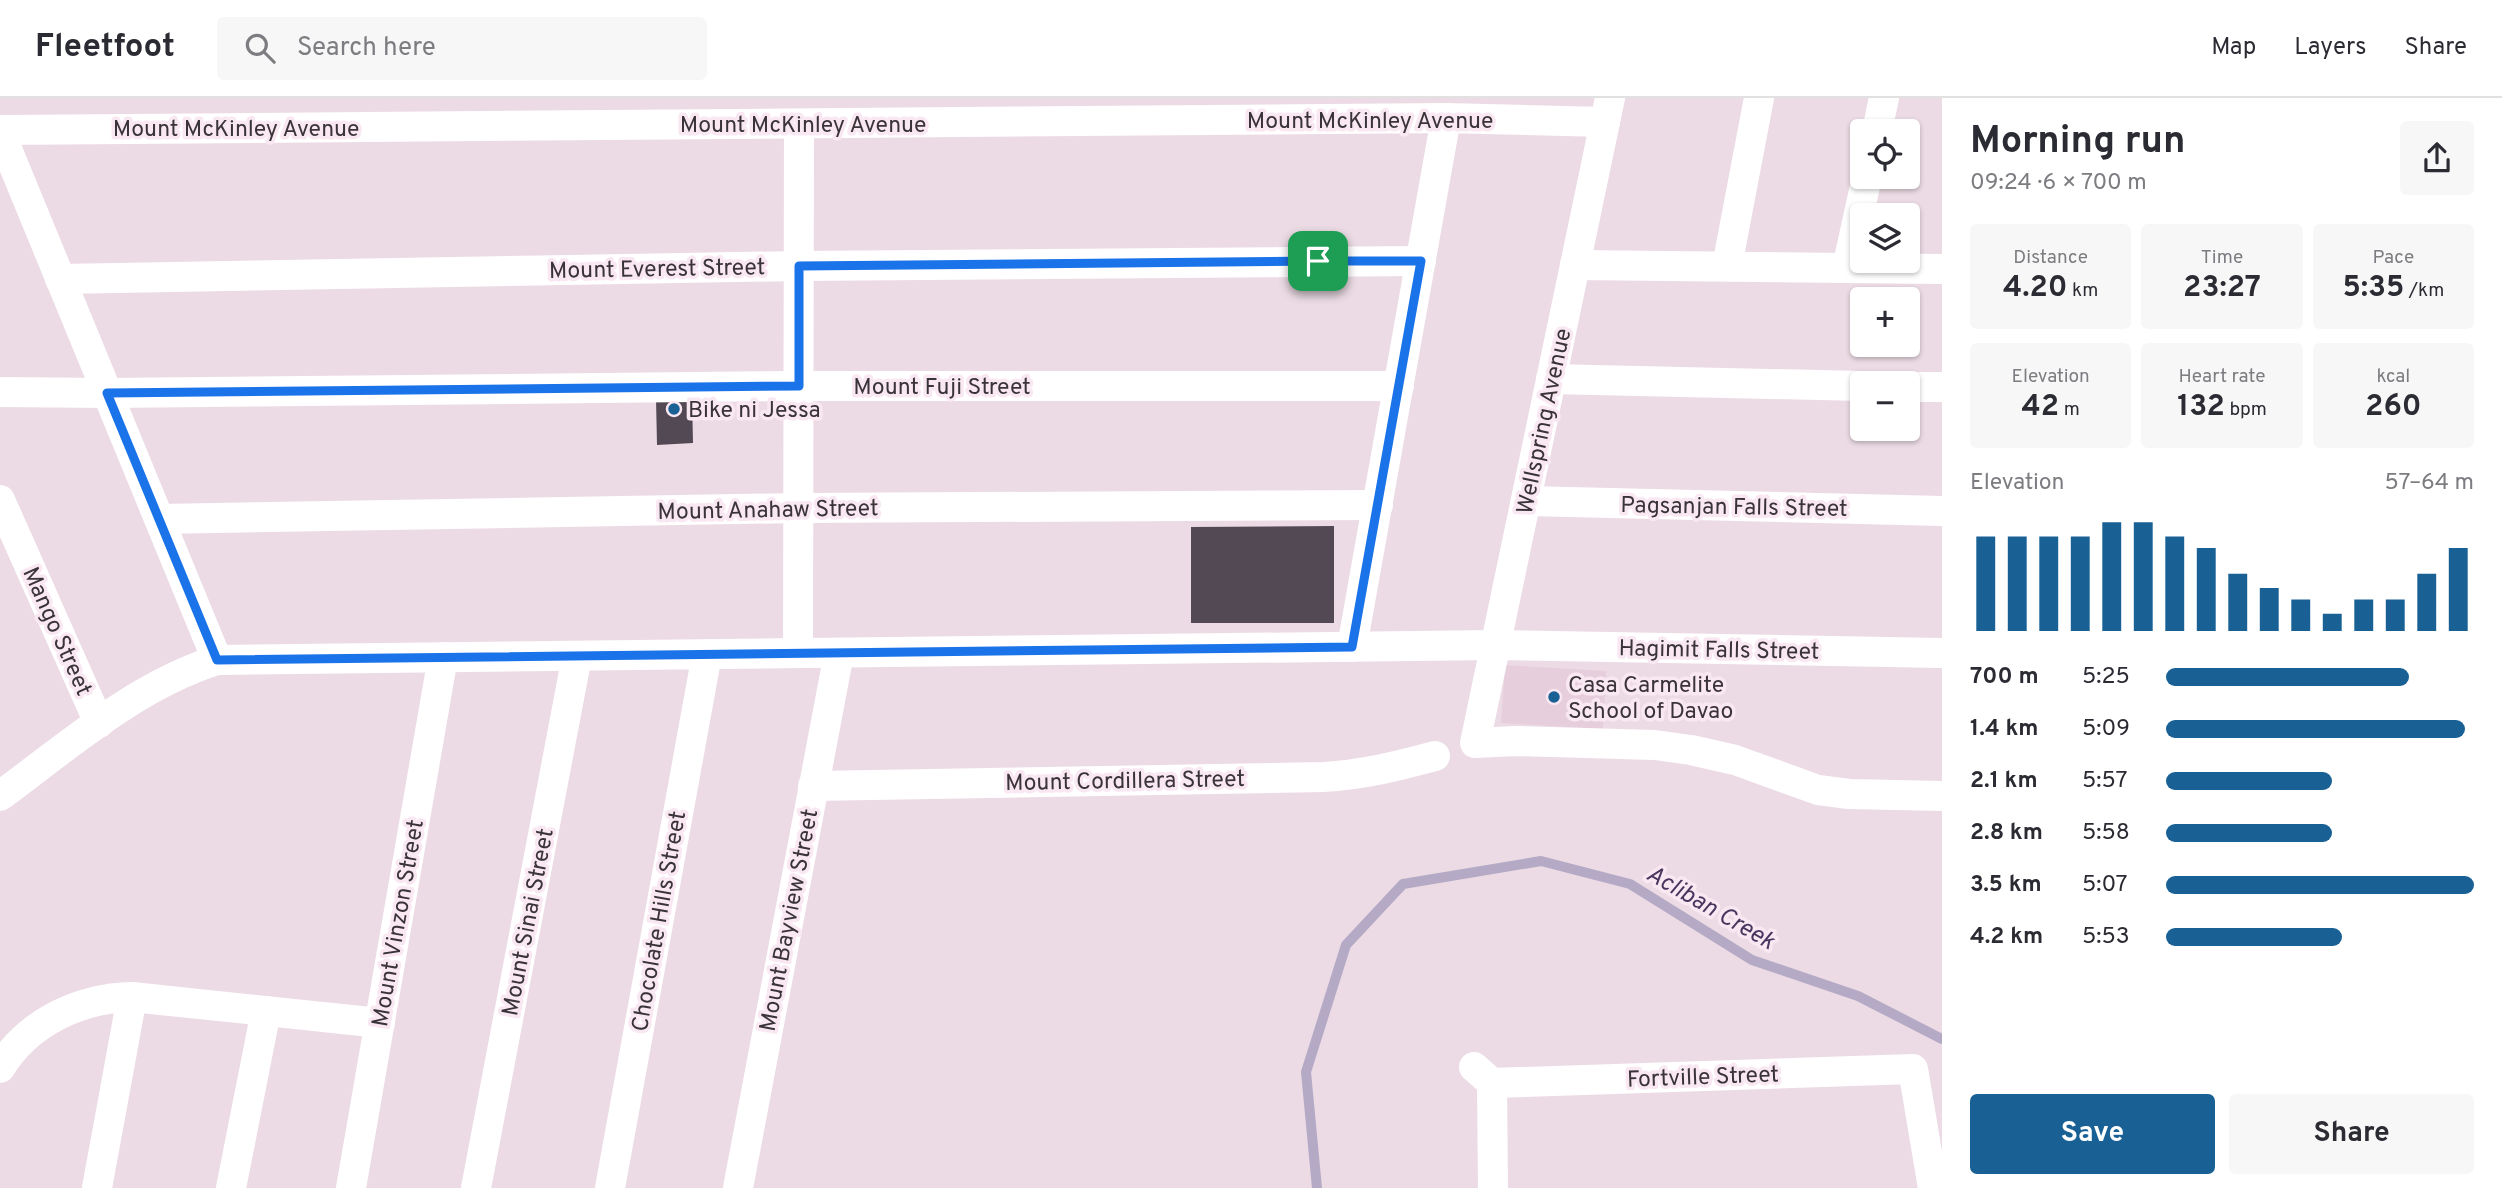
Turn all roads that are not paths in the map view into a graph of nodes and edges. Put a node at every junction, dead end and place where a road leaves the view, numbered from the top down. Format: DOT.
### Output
graph roads {
  1 [pos="1759,98"];
  2 [pos="1884,98"];
  3 [pos="1608,110"];
  4 [pos="1446,118"];
  5 [pos="1880,119"];
  6 [pos="799,124"];
  7 [pos="0,131"];
  8 [pos="1864,189"];
  9 [pos="1421,261"];
  10 [pos="1575,264"];
  11 [pos="799,266"];
  12 [pos="1727,266"];
  13 [pos="1847,268"];
  14 [pos="1942,269"];
  15 [pos="60,279"];
  16 [pos="1551,379"];
  17 [pos="799,386"];
  18 [pos="1399,386"];
  19 [pos="1850,386"];
  20 [pos="1920,387"];
  21 [pos="1942,387"];
  22 [pos="0,392"];
  23 [pos="107,393"];
  24 [pos="0,500"];
  25 [pos="1526,501"];
  26 [pos="1377,505"];
  27 [pos="799,508"];
  28 [pos="1942,511"];
  29 [pos="159,519"];
  30 [pos="1495,645"];
  31 [pos="1352,647"];
  32 [pos="798,653"];
  33 [pos="839,653"];
  34 [pos="1942,653"];
  35 [pos="707,654"];
  36 [pos="577,656"];
  37 [pos="443,657"];
  38 [pos="217,660"];
  39 [pos="99,723"];
  40 [pos="1435,756"];
  41 [pos="813,786"];
  42 [pos="0,796"];
  43 [pos="1942,796"];
  44 [pos="132,997"];
  45 [pos="266,1011"];
  46 [pos="380,1023"];
  47 [pos="0,1068"];
  48 [pos="97,1188"];
  49 [pos="231,1188"];
  50 [pos="351,1188"];
  51 [pos="476,1188"];
  52 [pos="610,1188"];
  53 [pos="738,1188"];
  54 [pos="1493,1188"];
  55 [pos="1933,1188"];
  1 -- 12 [label="street"];
  2 -- 5 [label="street"];
  3 -- 4 [label="street, Mount McKinley Avenue"];
  3 -- 10 [label="street, Wellspring Avenue"];
  4 -- 6 [label="street, Mount McKinley Avenue"];
  4 -- 9 [label="street"];
  6 -- 7 [label="street, Mount McKinley Avenue"];
  6 -- 11 [label="street"];
  7 -- 15 [label="street"];
  8 -- 13 [label="street"];
  9 -- 11 [label="street, Mount Everest Street"];
  9 -- 18 [label="street"];
  10 -- 12 [label="street"];
  10 -- 16 [label="street, Wellspring Avenue"];
  11 -- 15 [label="street, Mount Everest Street"];
  11 -- 17 [label="street"];
  12 -- 13 [label="street"];
  13 -- 14 [label="street"];
  15 -- 23 [label="street"];
  16 -- 19 [label="street"];
  16 -- 25 [label="street, Wellspring Avenue"];
  17 -- 18 [label="street, Mount Fuji Street"];
  17 -- 23 [label="street, Mount Fuji Street"];
  17 -- 27 [label="street"];
  18 -- 26 [label="street"];
  20 -- 21 [label="street"];
  22 -- 23 [label="street, Mount Fuji Street"];
  23 -- 29 [label="street"];
  24 -- 39 [label="street, Mango Street"];
  25 -- 28 [label="street, Pagsanjan Falls Street"];
  25 -- 30 [label="street, Wellspring Avenue"];
  26 -- 27 [label="street, Mount Anahaw Street"];
  26 -- 31 [label="street"];
  27 -- 29 [label="street, Mount Anahaw Street"];
  27 -- 32 [label="street"];
  29 -- 38 [label="street"];
  30 -- 31 [label="street, Hagimit Falls Street"];
  30 -- 34 [label="street, Hagimit Falls Street"];
  30 -- 43 [label="street, Wellspring Avenue"];
  31 -- 33 [label="street, Hagimit Falls Street"];
  32 -- 33 [label="street, Hagimit Falls Street"];
  32 -- 35 [label="street, Hagimit Falls Street"];
  33 -- 41 [label="street, Mount Bayview Street"];
  35 -- 36 [label="street, Hagimit Falls Street"];
  35 -- 52 [label="street, Chocolate Hills Street"];
  36 -- 37 [label="street, Hagimit Falls Street"];
  36 -- 51 [label="street, Mount Sinai Street"];
  37 -- 38 [label="street, Hagimit Falls Street"];
  37 -- 46 [label="street, Mount Vinzon Street"];
  38 -- 39 [label="street, Hagimit Falls Street"];
  39 -- 42 [label="street, Hagimit Falls Street"];
  40 -- 41 [label="street, Mount Cordillera Street"];
  41 -- 53 [label="street, Mount Bayview Street"];
  44 -- 45 [label="street"];
  44 -- 47 [label="street"];
  44 -- 48 [label="street"];
  45 -- 46 [label="street"];
  45 -- 49 [label="street"];
  46 -- 50 [label="street, Mount Vinzon Street"];
  54 -- 55 [label="street, Fortville Street"];
}
